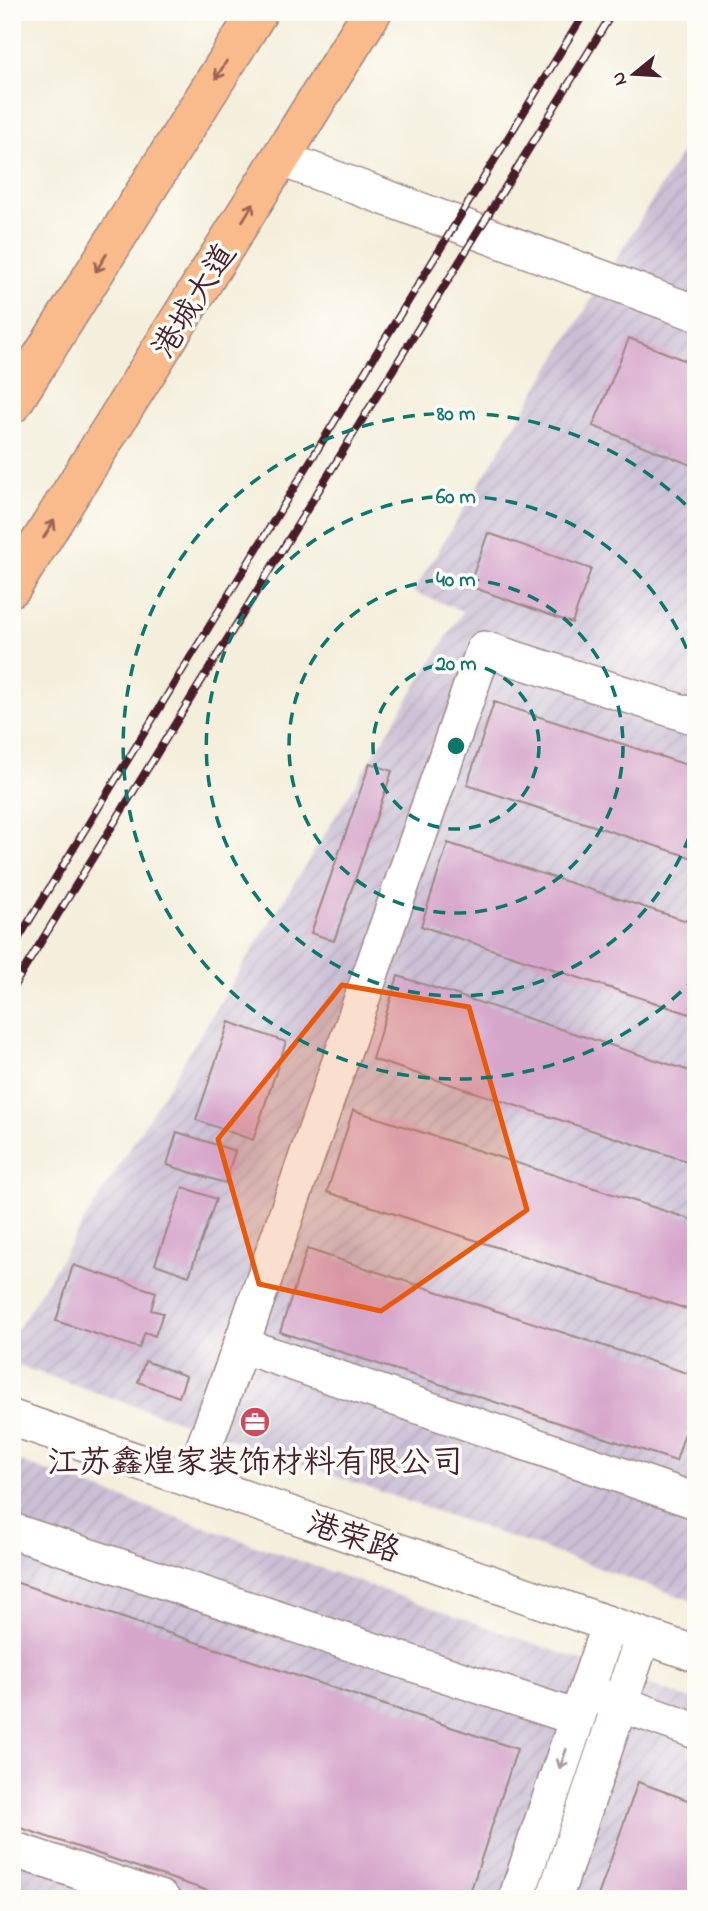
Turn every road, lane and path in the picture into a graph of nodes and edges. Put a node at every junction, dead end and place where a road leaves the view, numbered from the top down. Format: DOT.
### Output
graph roads {
  1 [pos="258,12"];
  2 [pos="372,12"];
  3 [pos="282,159"];
  4 [pos="696,313"];
  5 [pos="12,404"];
  6 [pos="12,587"];
  7 [pos="696,717"];
  8 [pos="241,1345"];
  9 [pos="12,1418"];
  10 [pos="192,1480"];
  11 [pos="695,1497"];
  12 [pos="12,1531"];
  13 [pos="609,1624"];
  14 [pos="643,1636"];
  15 [pos="696,1654"];
  16 [pos="620,1704"];
  17 [pos="581,1705"];
  18 [pos="696,1731"];
  19 [pos="12,1849"];
  20 [pos="162,1899"];
  21 [pos="516,1899"];
  22 [pos="554,1899"];
  1 -- 5 [label="main road, one-way"];
  2 -- 3 [label="main road, 港城大道"];
  3 -- 4 [label="street"];
  6 -- 3 [label="main road, 港城大道, one-way"];
  7 -- 8 [label="street"];
  8 -- 10 [label="street"];
  8 -- 11 [label="street"];
  9 -- 10 [label="street, 港荣路"];
  10 -- 13 [label="street, 港荣路"];
  12 -- 17 [label="street"];
  13 -- 14 [label="street, 港荣路"];
  13 -- 17 [label="street"];
  14 -- 15 [label="street, 港荣路"];
  14 -- 16 [label="street"];
  16 -- 17 [label="street"];
  16 -- 18 [label="street"];
  16 -- 22 [label="street"];
  17 -- 21 [label="street, one-way"];
  19 -- 20 [label="street"];
}
